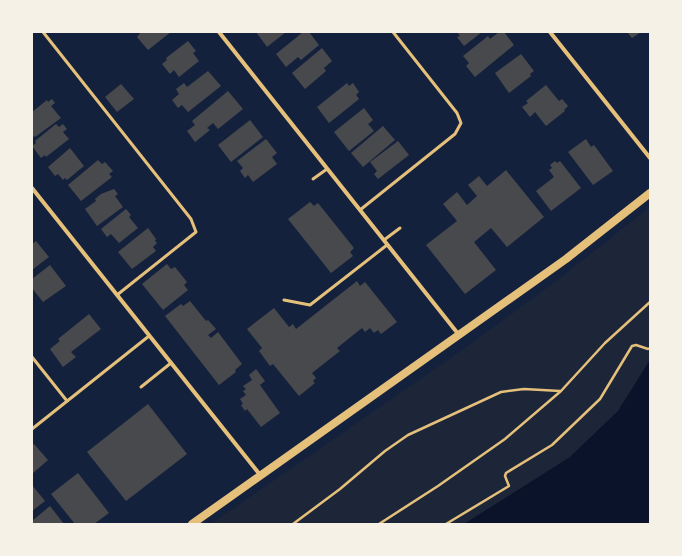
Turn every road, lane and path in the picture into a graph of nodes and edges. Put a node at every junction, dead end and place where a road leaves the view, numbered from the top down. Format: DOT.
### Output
graph roads {
  1 [pos="43,32"];
  2 [pos="219,32"];
  3 [pos="393,32"];
  4 [pos="550,32"];
  5 [pos="650,158"];
  6 [pos="327,168"];
  7 [pos="313,180"];
  8 [pos="32,188"];
  9 [pos="650,193"];
  10 [pos="360,210"];
  11 [pos="400,228"];
  12 [pos="384,240"];
  13 [pos="387,245"];
  14 [pos="117,295"];
  15 [pos="284,300"];
  16 [pos="650,302"];
  17 [pos="459,335"];
  18 [pos="149,336"];
  19 [pos="650,348"];
  20 [pos="32,357"];
  21 [pos="171,363"];
  22 [pos="140,387"];
  23 [pos="561,391"];
  24 [pos="67,401"];
  25 [pos="32,429"];
  26 [pos="261,476"];
  27 [pos="192,524"];
  28 [pos="293,524"];
  29 [pos="379,524"];
  30 [pos="446,524"];
  1 -- 14 [label="lane"];
  2 -- 6 [label="street"];
  3 -- 10 [label="lane"];
  4 -- 5 [label="street"];
  6 -- 7 [label="lane"];
  6 -- 10 [label="street"];
  8 -- 14 [label="street"];
  9 -- 17 [label="main road"];
  10 -- 12 [label="street"];
  11 -- 12 [label="lane"];
  12 -- 13 [label="street"];
  13 -- 15 [label="lane"];
  13 -- 17 [label="street"];
  14 -- 18 [label="street"];
  16 -- 23 [label="path"];
  17 -- 26 [label="main road"];
  18 -- 21 [label="street"];
  18 -- 24 [label="lane"];
  19 -- 30 [label="path"];
  20 -- 24 [label="lane"];
  21 -- 22 [label="lane"];
  21 -- 26 [label="street"];
  23 -- 28 [label="path"];
  23 -- 29 [label="path"];
  24 -- 25 [label="lane"];
  26 -- 27 [label="main road"];
}
